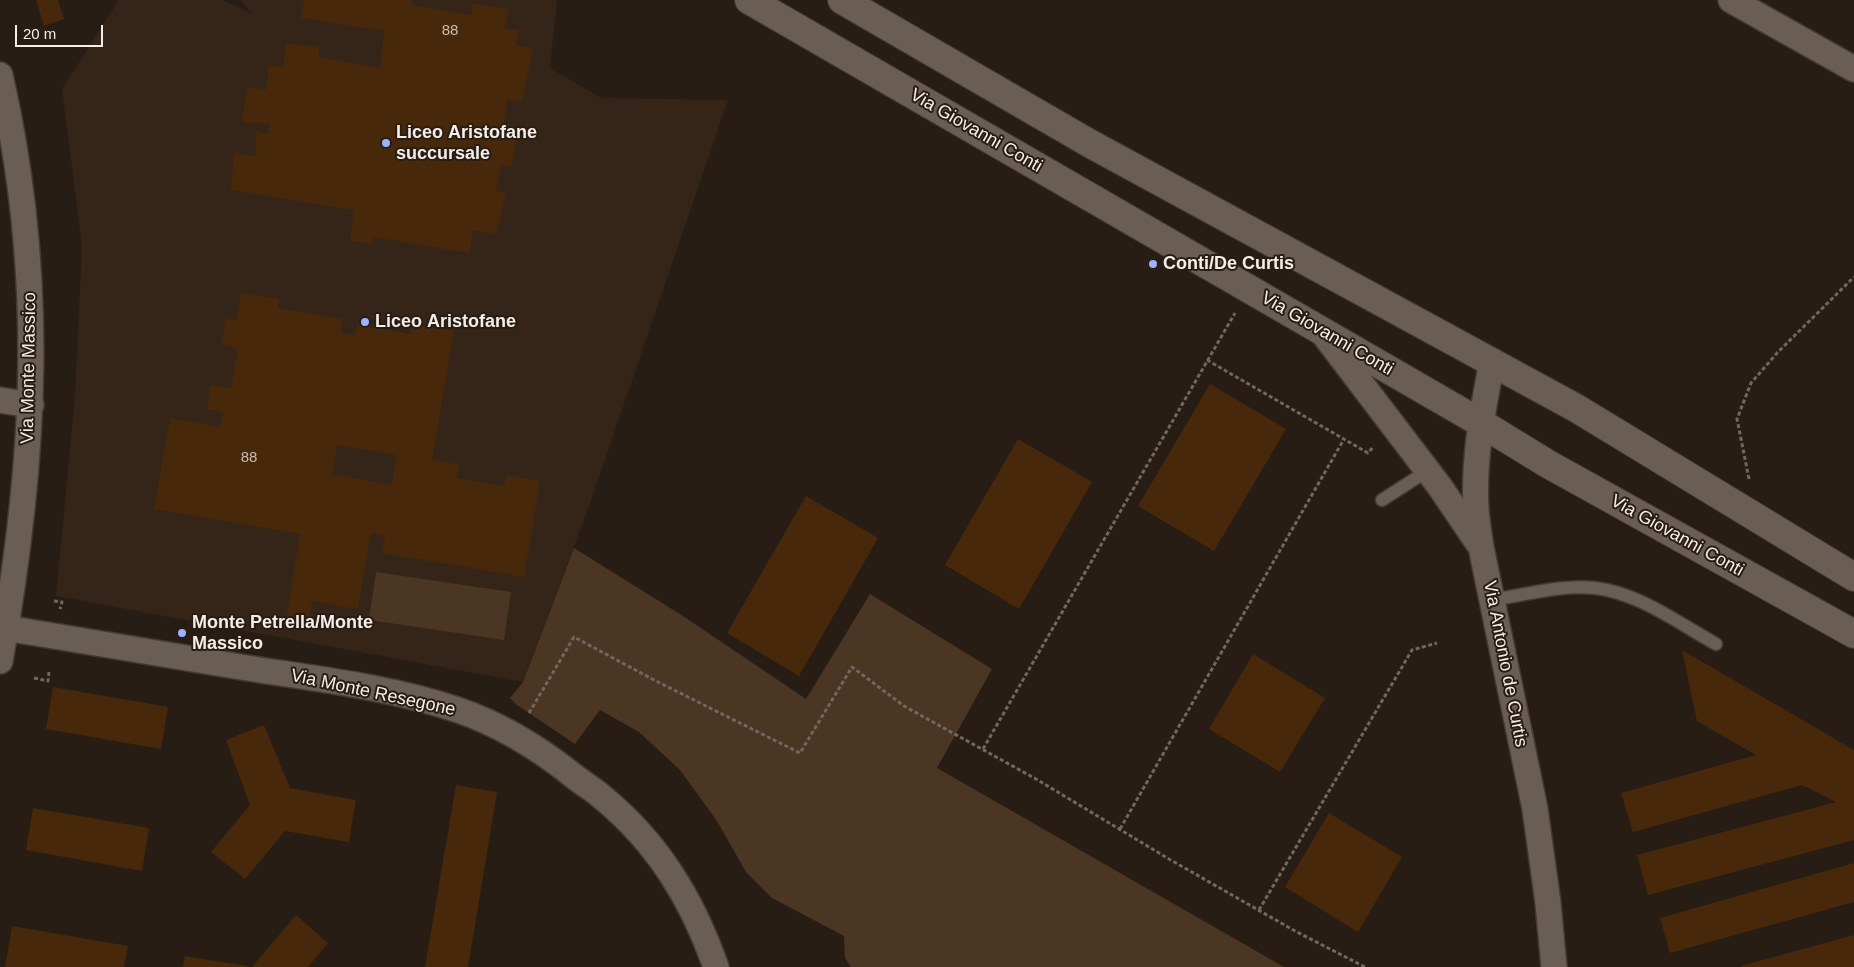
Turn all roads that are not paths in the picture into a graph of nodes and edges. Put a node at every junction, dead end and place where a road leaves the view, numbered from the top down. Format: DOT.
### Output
graph roads {
  1 [pos="749,0"];
  2 [pos="842,0"];
  3 [pos="1731,0"];
  4 [pos="1854,68"];
  5 [pos="0,75"];
  6 [pos="1322,332"];
  7 [pos="1492,360"];
  8 [pos="0,400"];
  9 [pos="31,405"];
  10 [pos="1481,423"];
  11 [pos="1427,471"];
  12 [pos="1382,500"];
  13 [pos="1481,547"];
  14 [pos="1854,577"];
  15 [pos="1492,600"];
  16 [pos="3,628"];
  17 [pos="1854,634"];
  18 [pos="1716,644"];
  19 [pos="0,661"];
  20 [pos="716,967"];
  21 [pos="1554,967"];
  1 -- 6 [label="main road, Via Giovanni Conti"];
  2 -- 7 [label="main road"];
  3 -- 4 [label="street"];
  5 -- 9 [label="street, Via Monte Massico"];
  6 -- 10 [label="main road, Via Giovanni Conti"];
  6 -- 11 [label="street"];
  7 -- 10 [label="street, Via Antonio de Curtis"];
  7 -- 14 [label="main road"];
  8 -- 9 [label="street"];
  9 -- 16 [label="street, Via Monte Massico"];
  10 -- 13 [label="street, Via Antonio de Curtis"];
  10 -- 17 [label="main road, Via Giovanni Conti"];
  11 -- 12 [label="lane"];
  11 -- 13 [label="street"];
  13 -- 15 [label="street, Via Antonio de Curtis"];
  15 -- 18 [label="lane"];
  15 -- 21 [label="street, Via Antonio de Curtis"];
  16 -- 19 [label="street, Via Monte Massico"];
  16 -- 20 [label="street, Via Monte Resegone"];
}
